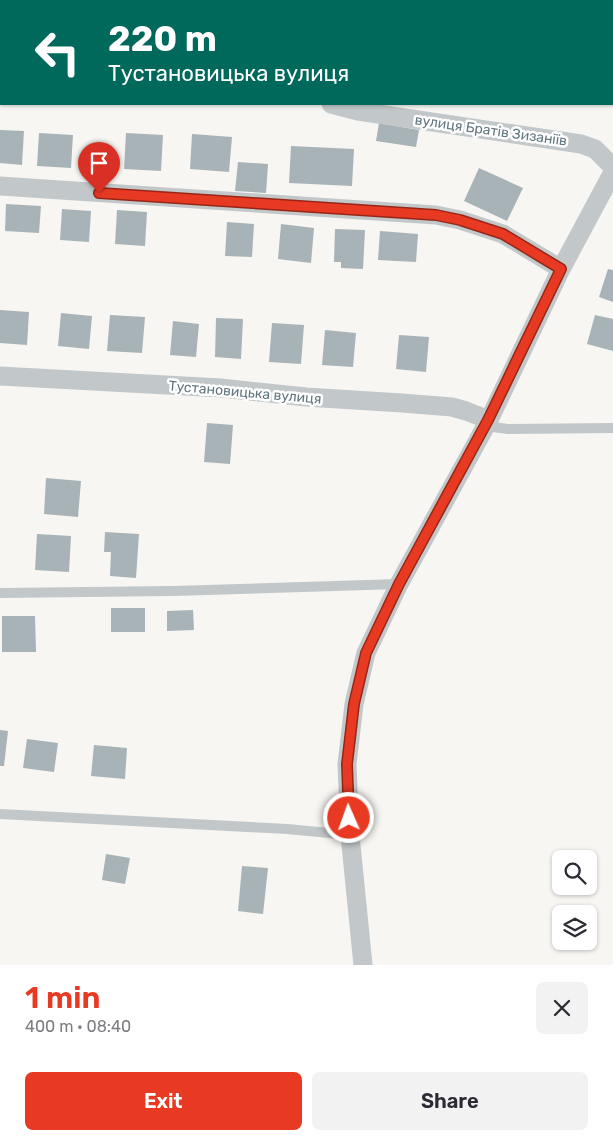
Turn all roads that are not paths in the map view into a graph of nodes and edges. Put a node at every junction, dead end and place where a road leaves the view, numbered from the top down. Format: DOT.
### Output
graph roads {
  1 [pos="336,105"];
  2 [pos="613,167"];
  3 [pos="613,172"];
  4 [pos="0,186"];
  5 [pos="561,269"];
  6 [pos="0,376"];
  7 [pos="487,423"];
  8 [pos="613,428"];
  9 [pos="399,584"];
  10 [pos="0,593"];
  11 [pos="0,814"];
  12 [pos="350,836"];
  13 [pos="363,965"];
  1 -- 2 [label="street, вулиця Братів Зизаніїв"];
  3 -- 5 [label="street"];
  4 -- 5 [label="street"];
  5 -- 7 [label="street"];
  6 -- 7 [label="street, Тустановицька вулиця"];
  7 -- 8 [label="lane"];
  7 -- 9 [label="street"];
  9 -- 10 [label="lane"];
  9 -- 12 [label="street"];
  11 -- 12 [label="lane"];
  12 -- 13 [label="street"];
}
